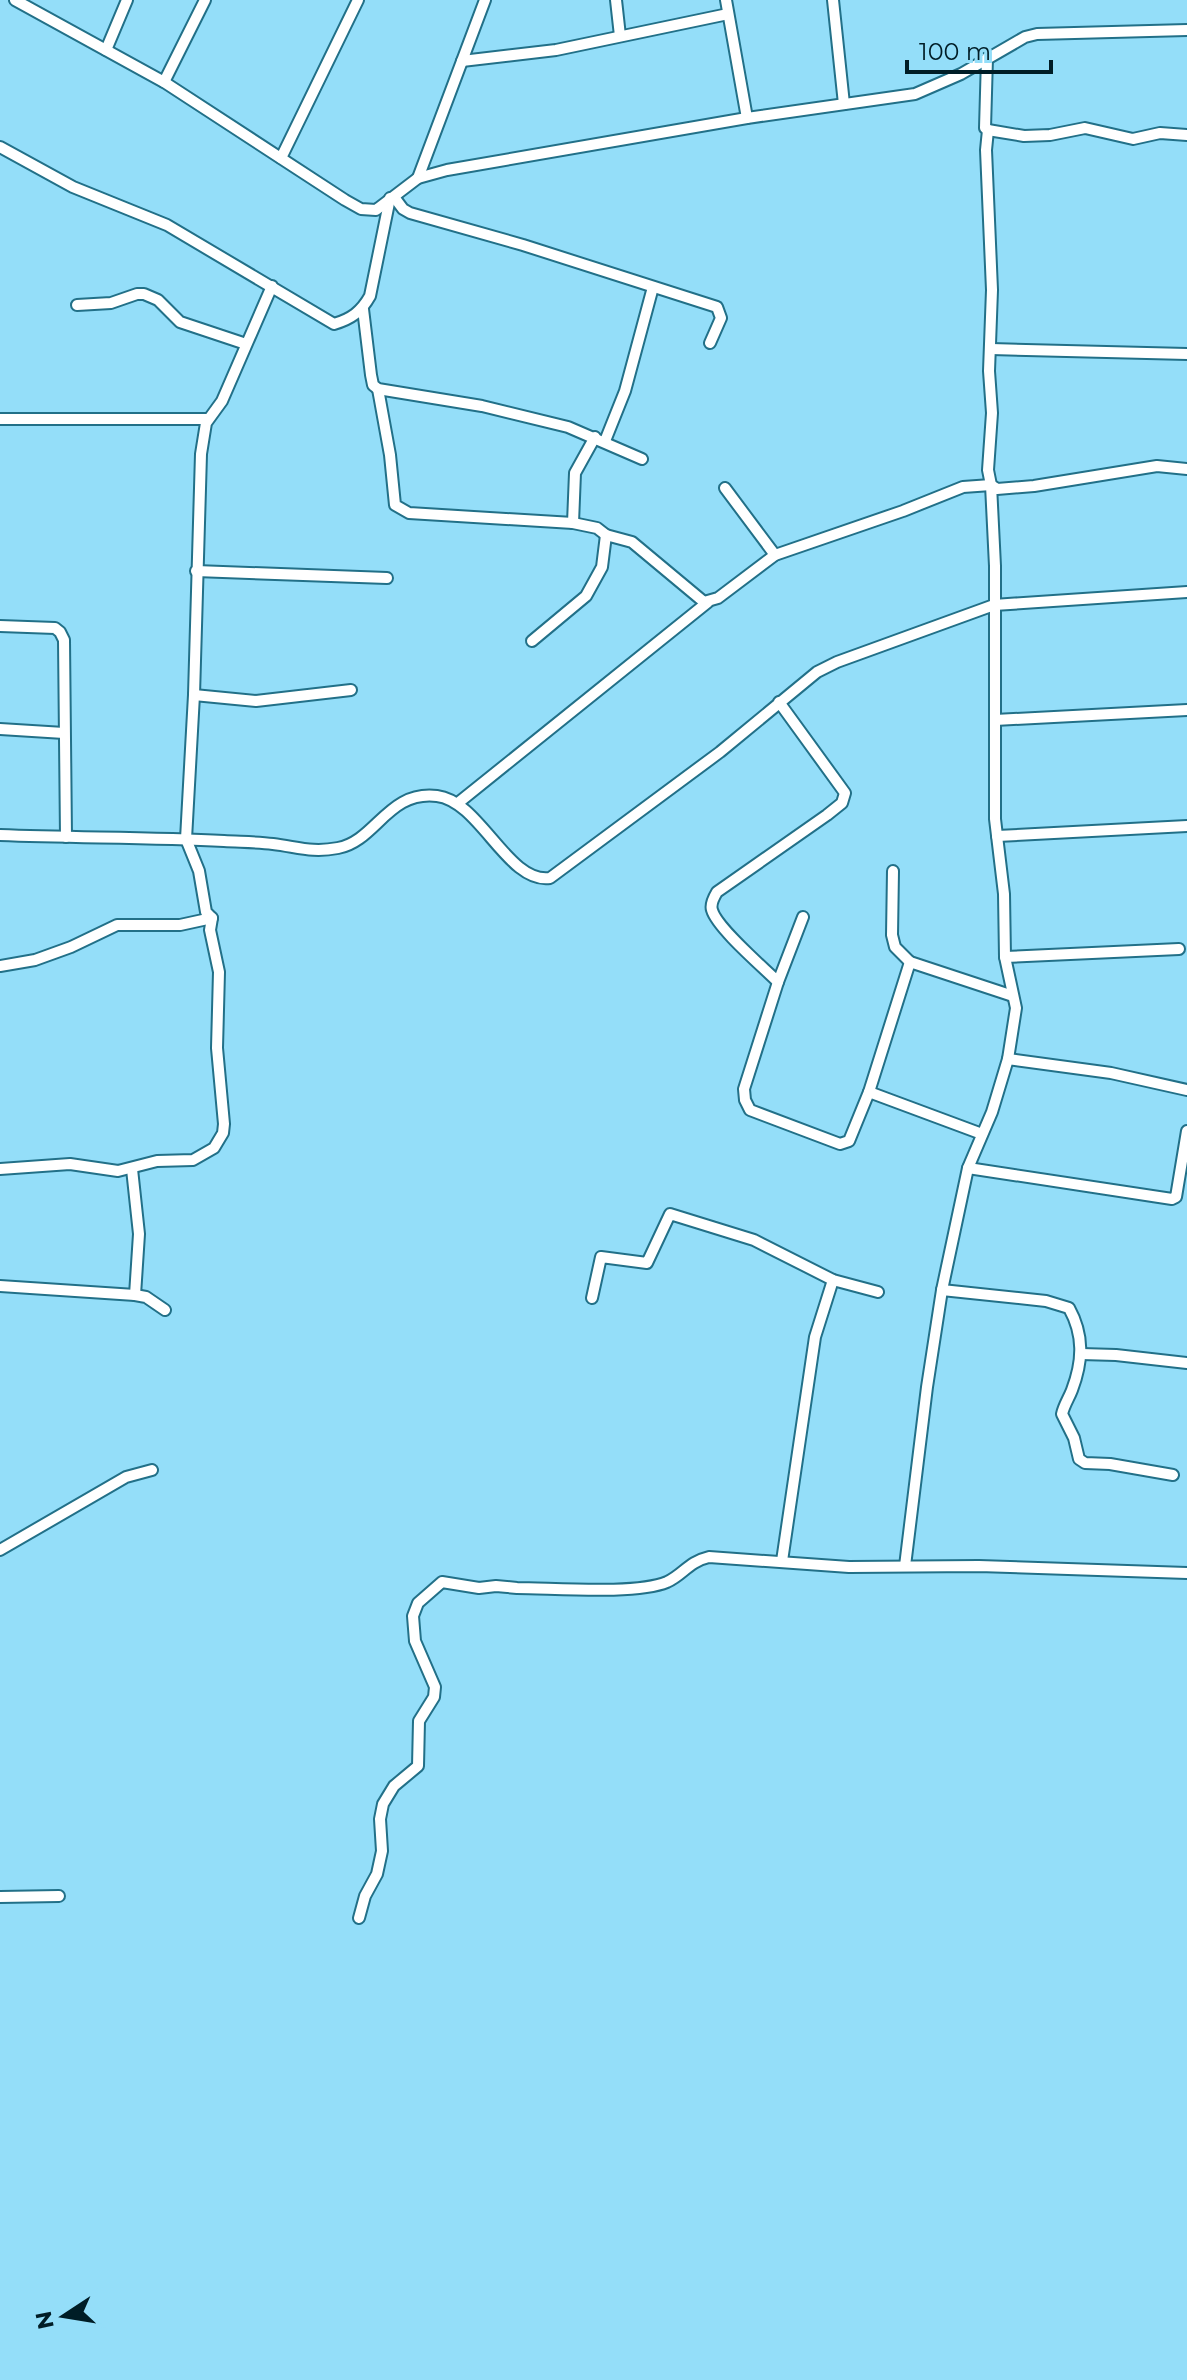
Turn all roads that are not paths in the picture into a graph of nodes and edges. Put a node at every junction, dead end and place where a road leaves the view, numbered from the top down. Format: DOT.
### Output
graph roads {
  1 [pos="15,0"];
  2 [pos="127,0"];
  3 [pos="205,0"];
  4 [pos="358,0"];
  5 [pos="485,0"];
  6 [pos="616,0"];
  7 [pos="726,0"];
  8 [pos="833,0"];
  9 [pos="728,14"];
  10 [pos="1187,30"];
  11 [pos="620,36"];
  12 [pos="106,50"];
  13 [pos="987,58"];
  14 [pos="462,61"];
  15 [pos="164,82"];
  16 [pos="844,104"];
  17 [pos="747,118"];
  18 [pos="988,130"];
  19 [pos="1187,135"];
  20 [pos="0,147"];
  21 [pos="281,158"];
  22 [pos="418,178"];
  23 [pos="392,197"];
  24 [pos="272,286"];
  25 [pos="653,287"];
  26 [pos="77,305"];
  27 [pos="363,309"];
  28 [pos="710,343"];
  29 [pos="246,344"];
  30 [pos="991,349"];
  31 [pos="1187,354"];
  32 [pos="378,389"];
  33 [pos="0,419"];
  34 [pos="208,419"];
  35 [pos="600,439"];
  36 [pos="642,459"];
  37 [pos="1187,469"];
  38 [pos="991,485"];
  39 [pos="725,488"];
  40 [pos="573,523"];
  41 [pos="606,535"];
  42 [pos="775,555"];
  43 [pos="196,571"];
  44 [pos="387,578"];
  45 [pos="1187,592"];
  46 [pos="708,602"];
  47 [pos="994,605"];
  48 [pos="0,626"];
  49 [pos="532,641"];
  50 [pos="351,690"];
  51 [pos="194,695"];
  52 [pos="779,702"];
  53 [pos="1187,710"];
  54 [pos="995,720"];
  55 [pos="0,729"];
  56 [pos="64,733"];
  57 [pos="458,803"];
  58 [pos="1187,826"];
  59 [pos="0,835"];
  60 [pos="997,836"];
  61 [pos="66,837"];
  62 [pos="186,839"];
  63 [pos="893,871"];
  64 [pos="803,917"];
  65 [pos="212,918"];
  66 [pos="1179,949"];
  67 [pos="1005,957"];
  68 [pos="910,962"];
  69 [pos="0,966"];
  70 [pos="778,982"];
  71 [pos="1013,996"];
  72 [pos="1008,1059"];
  73 [pos="1187,1090"];
  74 [pos="869,1092"];
  75 [pos="1187,1131"];
  76 [pos="982,1134"];
  77 [pos="968,1168"];
  78 [pos="0,1169"];
  79 [pos="132,1169"];
  80 [pos="833,1280"];
  81 [pos="0,1286"];
  82 [pos="942,1290"];
  83 [pos="878,1292"];
  84 [pos="135,1295"];
  85 [pos="592,1298"];
  86 [pos="165,1310"];
  87 [pos="1081,1354"];
  88 [pos="1187,1363"];
  89 [pos="152,1470"];
  90 [pos="1173,1475"];
  91 [pos="0,1550"];
  92 [pos="782,1561"];
  93 [pos="905,1566"];
  94 [pos="1187,1573"];
  95 [pos="59,1896"];
  96 [pos="0,1897"];
  97 [pos="359,1918"];
  1 -- 12 [label="street"];
  2 -- 12 [label="street"];
  3 -- 15 [label="street"];
  4 -- 21 [label="street"];
  5 -- 14 [label="street"];
  6 -- 11 [label="street"];
  7 -- 9 [label="street"];
  8 -- 16 [label="street"];
  9 -- 11 [label="street"];
  9 -- 17 [label="street"];
  10 -- 13 [label="street"];
  11 -- 14 [label="street"];
  12 -- 15 [label="street"];
  13 -- 16 [label="street"];
  13 -- 18 [label="street"];
  14 -- 22 [label="street"];
  15 -- 21 [label="street"];
  16 -- 17 [label="street"];
  17 -- 22 [label="street"];
  18 -- 19 [label="street"];
  18 -- 30 [label="street"];
  20 -- 24 [label="street"];
  21 -- 23 [label="street"];
  22 -- 23 [label="street"];
  23 -- 25 [label="street"];
  23 -- 27 [label="street"];
  24 -- 27 [label="street"];
  24 -- 29 [label="street"];
  25 -- 28 [label="street"];
  25 -- 35 [label="street"];
  26 -- 29 [label="street"];
  27 -- 32 [label="street"];
  29 -- 34 [label="street"];
  30 -- 31 [label="street"];
  30 -- 38 [label="street"];
  32 -- 35 [label="street"];
  32 -- 40 [label="street"];
  33 -- 34 [label="street"];
  34 -- 43 [label="street"];
  35 -- 36 [label="street"];
  35 -- 40 [label="street"];
  37 -- 38 [label="street"];
  38 -- 42 [label="street"];
  38 -- 47 [label="street"];
  39 -- 42 [label="street"];
  40 -- 41 [label="street"];
  41 -- 46 [label="street"];
  41 -- 49 [label="street"];
  42 -- 46 [label="street"];
  43 -- 44 [label="street"];
  43 -- 51 [label="street"];
  45 -- 47 [label="street"];
  46 -- 57 [label="street"];
  47 -- 52 [label="street"];
  47 -- 54 [label="street"];
  48 -- 56 [label="street"];
  50 -- 51 [label="street"];
  51 -- 62 [label="street"];
  52 -- 57 [label="street"];
  52 -- 70 [label="street"];
  53 -- 54 [label="street"];
  54 -- 60 [label="street"];
  55 -- 56 [label="street"];
  56 -- 61 [label="street"];
  57 -- 62 [label="street"];
  58 -- 60 [label="street"];
  59 -- 61 [label="street"];
  60 -- 67 [label="street"];
  61 -- 62 [label="street"];
  62 -- 65 [label="street"];
  63 -- 68 [label="street"];
  64 -- 70 [label="street"];
  65 -- 69 [label="street"];
  65 -- 79 [label="street"];
  66 -- 67 [label="street"];
  67 -- 71 [label="street"];
  68 -- 71 [label="street"];
  68 -- 74 [label="street"];
  70 -- 74 [label="street"];
  71 -- 72 [label="street"];
  72 -- 73 [label="street"];
  72 -- 76 [label="street"];
  74 -- 76 [label="street"];
  75 -- 77 [label="street"];
  76 -- 77 [label="street"];
  77 -- 82 [label="street"];
  78 -- 79 [label="street"];
  79 -- 84 [label="street"];
  80 -- 83 [label="street"];
  80 -- 85 [label="street"];
  80 -- 92 [label="street"];
  81 -- 84 [label="street"];
  82 -- 87 [label="street"];
  82 -- 93 [label="street"];
  84 -- 86 [label="street"];
  87 -- 88 [label="street"];
  87 -- 90 [label="street"];
  89 -- 91 [label="street"];
  92 -- 93 [label="street"];
  92 -- 97 [label="street"];
  93 -- 94 [label="street"];
  95 -- 96 [label="street"];
}
